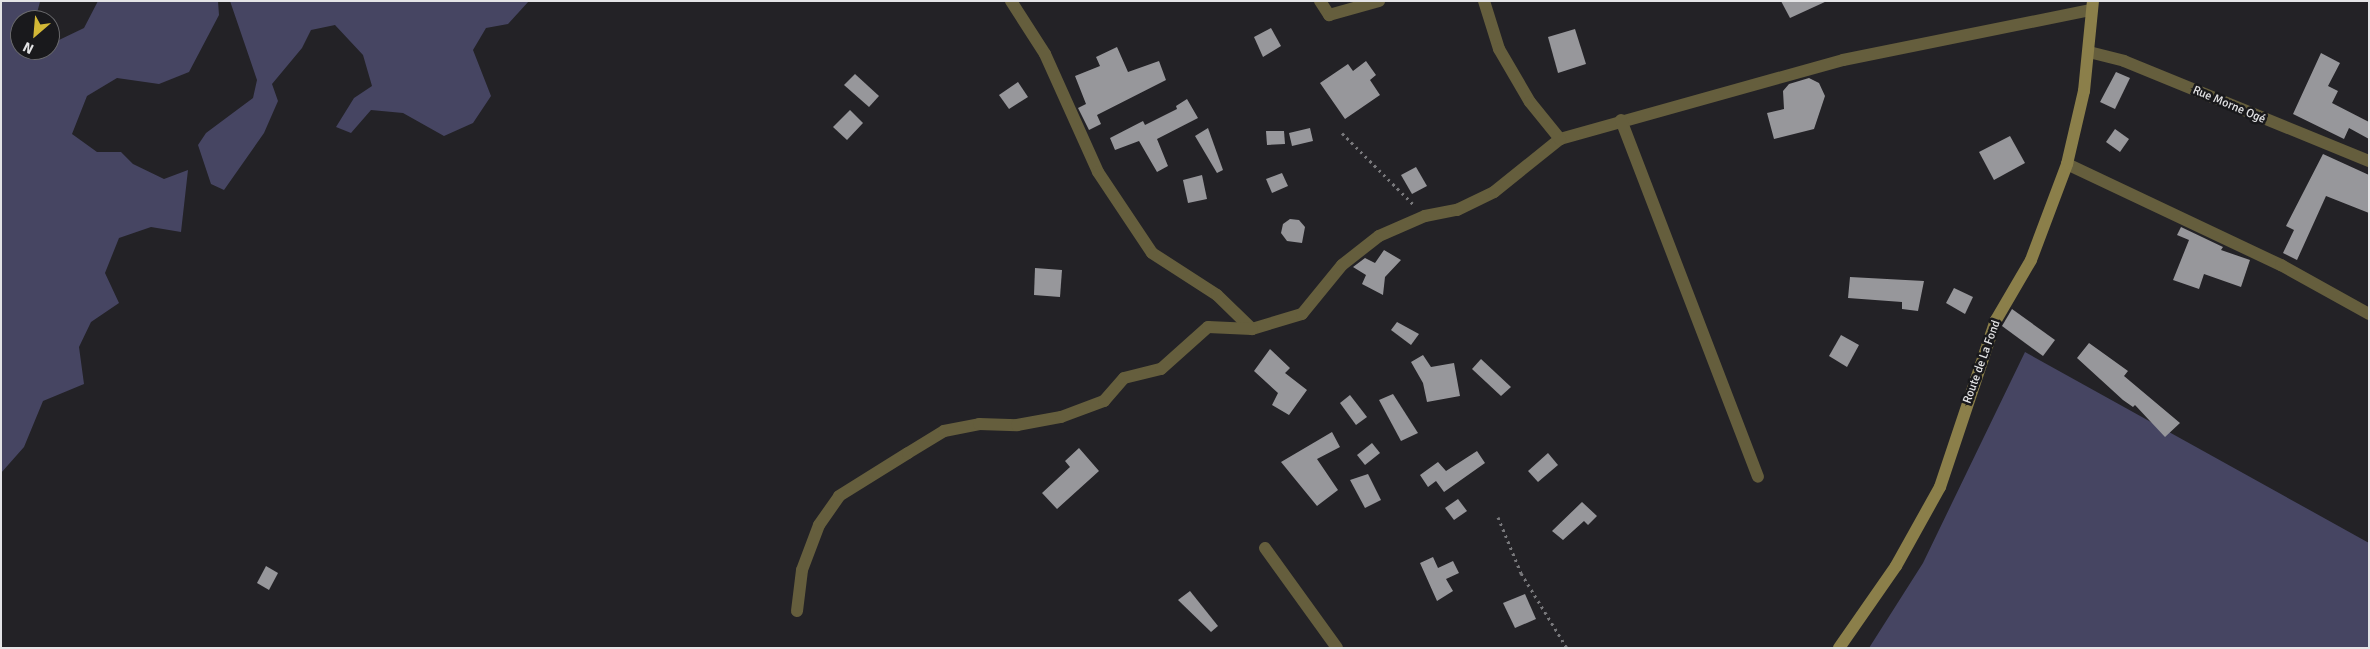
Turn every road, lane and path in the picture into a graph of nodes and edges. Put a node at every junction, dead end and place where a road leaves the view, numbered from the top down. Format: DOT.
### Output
graph roads {
  1 [pos="1011,1"];
  2 [pos="1320,1"];
  3 [pos="1379,1"];
  4 [pos="1484,1"];
  5 [pos="2092,6"];
  6 [pos="2088,52"];
  7 [pos="1621,120"];
  8 [pos="1342,133"];
  9 [pos="1560,138"];
  10 [pos="2369,161"];
  11 [pos="2067,164"];
  12 [pos="1425,216"];
  13 [pos="2369,314"];
  14 [pos="1252,329"];
  15 [pos="1758,478"];
  16 [pos="1498,517"];
  17 [pos="1265,548"];
  18 [pos="797,611"];
  19 [pos="1338,648"];
  20 [pos="1567,648"];
  21 [pos="1839,648"];
  1 -- 14 [label="street"];
  2 -- 3 [label="street"];
  4 -- 9 [label="street"];
  5 -- 6 [label="street, Route de La Fond"];
  5 -- 7 [label="street"];
  6 -- 10 [label="street, Rue Morne Ogé"];
  6 -- 11 [label="street, Route de La Fond"];
  7 -- 9 [label="street"];
  7 -- 15 [label="street"];
  8 -- 12 [label="path"];
  9 -- 12 [label="street"];
  11 -- 13 [label="street"];
  11 -- 21 [label="street, Route de La Fond"];
  12 -- 14 [label="street"];
  14 -- 18 [label="street"];
  16 -- 20 [label="path"];
  17 -- 19 [label="street"];
}
